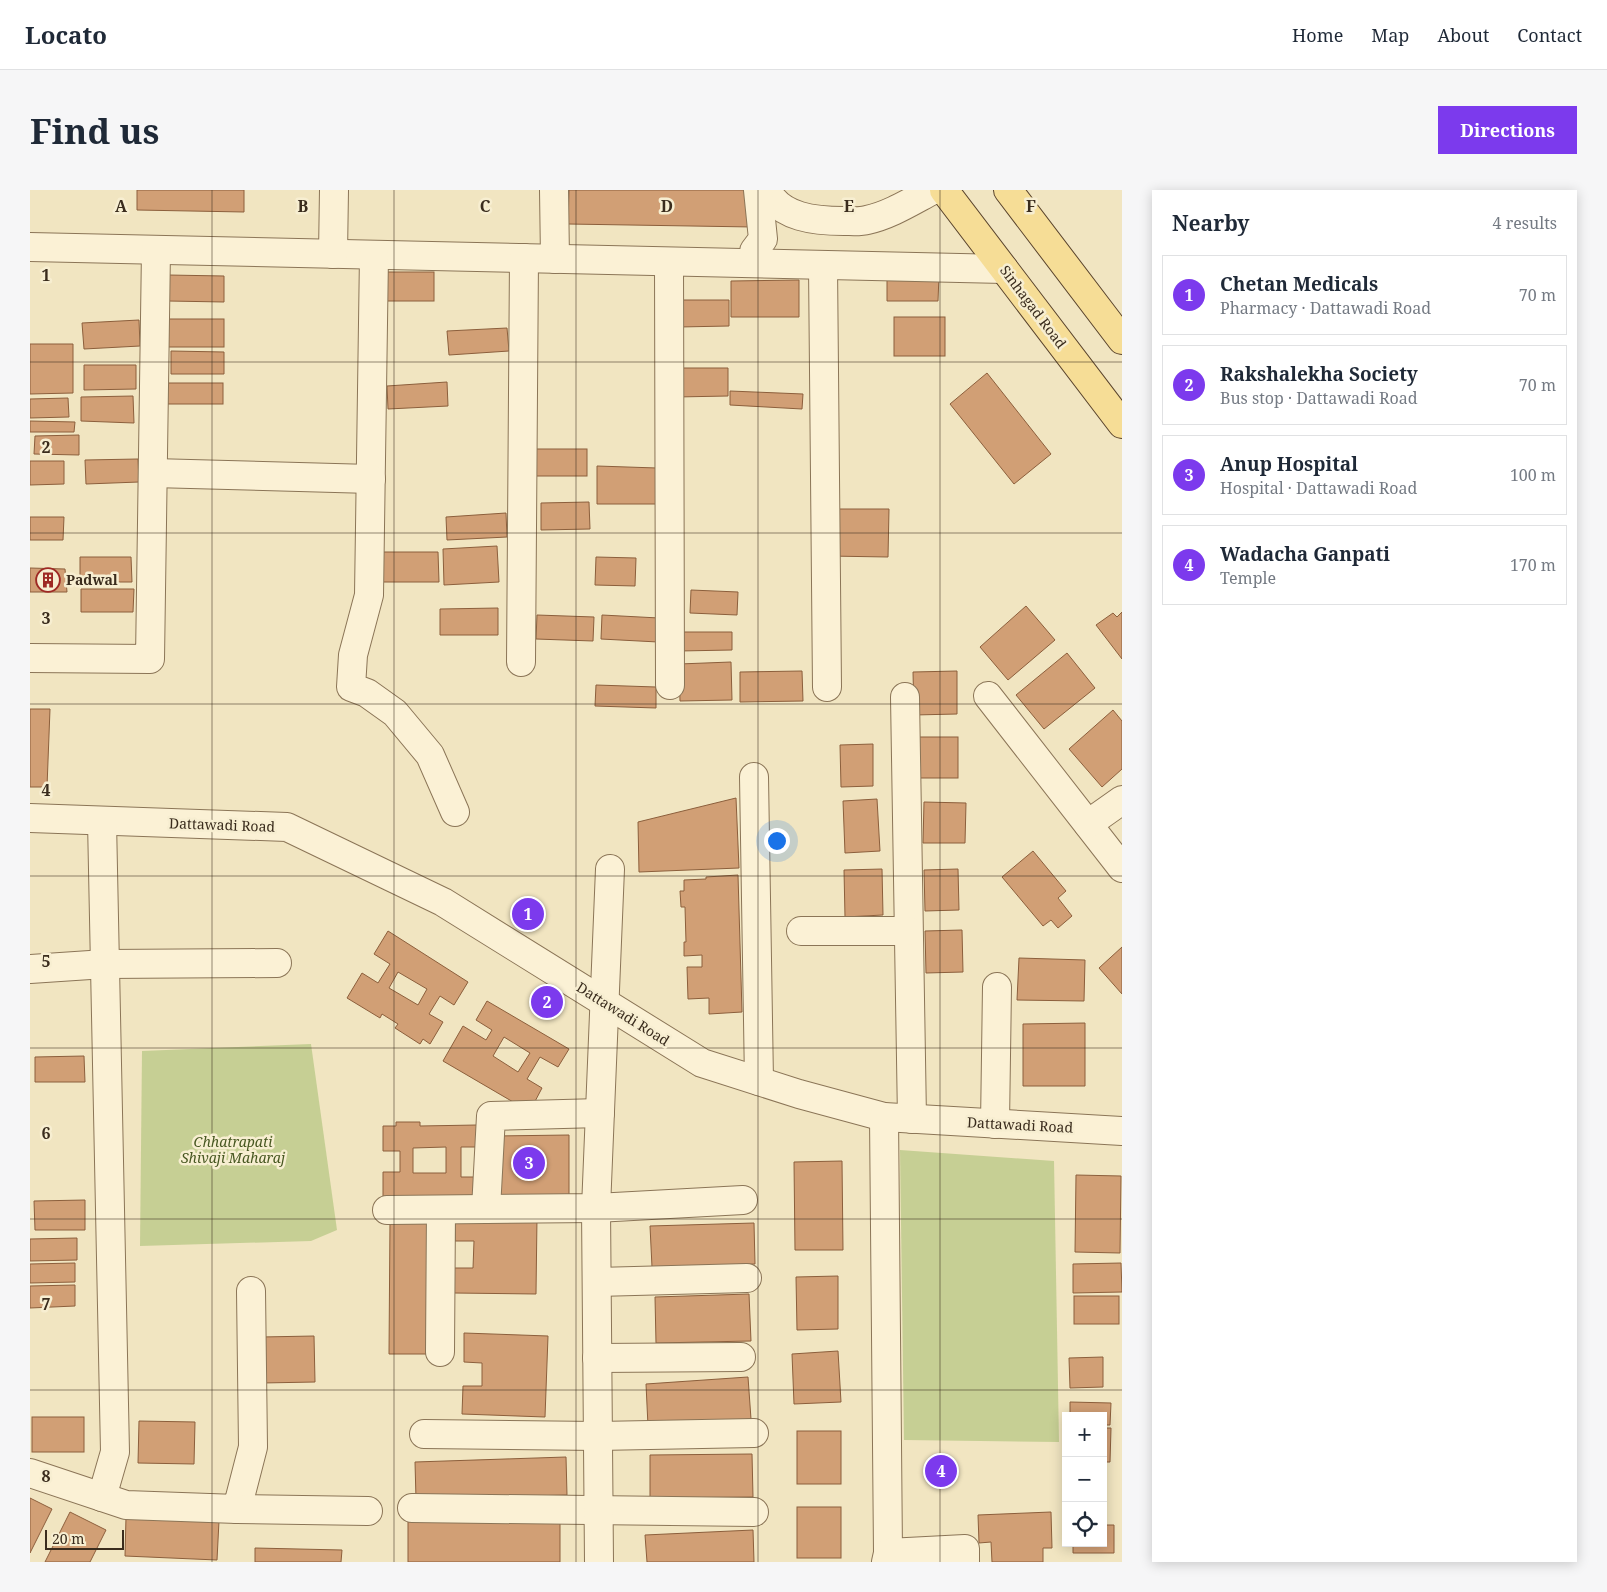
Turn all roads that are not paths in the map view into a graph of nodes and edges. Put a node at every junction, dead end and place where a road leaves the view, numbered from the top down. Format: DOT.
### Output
graph roads {
  1 [pos="334,190"];
  2 [pos="554,190"];
  3 [pos="758,190"];
  4 [pos="767,190"];
  5 [pos="933,190"];
  6 [pos="944,190"];
  7 [pos="1008,190"];
  8 [pos="30,247"];
  9 [pos="156,250"];
  10 [pos="333,254"];
  11 [pos="374,255"];
  12 [pos="524,258"];
  13 [pos="556,259"];
  14 [pos="669,262"];
  15 [pos="754,263"];
  16 [pos="823,265"];
  17 [pos="1004,269"];
  18 [pos="1122,340"];
  19 [pos="1122,424"];
  20 [pos="153,473"];
  21 [pos="371,479"];
  22 [pos="30,658"];
  23 [pos="521,662"];
  24 [pos="670,685"];
  25 [pos="827,687"];
  26 [pos="988,696"];
  27 [pos="905,697"];
  28 [pos="754,777"];
  29 [pos="1122,800"];
  30 [pos="455,812"];
  31 [pos="30,818"];
  32 [pos="102,821"];
  33 [pos="1088,824"];
  34 [pos="1122,868"];
  35 [pos="610,869"];
  36 [pos="801,931"];
  37 [pos="908,931"];
  38 [pos="277,963"];
  39 [pos="104,964"];
  40 [pos="30,969"];
  41 [pos="997,987"];
  42 [pos="605,1003"];
  43 [pos="759,1081"];
  44 [pos="600,1113"];
  45 [pos="884,1117"];
  46 [pos="912,1119"];
  47 [pos="995,1124"];
  48 [pos="1122,1131"];
  49 [pos="743,1200"];
  50 [pos="596,1208"];
  51 [pos="486,1209"];
  52 [pos="387,1210"];
  53 [pos="441,1210"];
  54 [pos="748,1278"];
  55 [pos="597,1282"];
  56 [pos="252,1291"];
  57 [pos="440,1352"];
  58 [pos="741,1357"];
  59 [pos="598,1358"];
  60 [pos="754,1433"];
  61 [pos="424,1434"];
  62 [pos="598,1436"];
  63 [pos="30,1473"];
  64 [pos="102,1497"];
  65 [pos="412,1508"];
  66 [pos="238,1509"];
  67 [pos="599,1509"];
  68 [pos="368,1511"];
  69 [pos="754,1512"];
  70 [pos="887,1558"];
  71 [pos="599,1562"];
  72 [pos="965,1562"];
  1 -- 10 [label="street"];
  2 -- 13 [label="street"];
  3 -- 15 [label="street"];
  4 -- 5 [label="street"];
  6 -- 17 [label="main road, Sinhagad Road"];
  7 -- 18 [label="main road"];
  8 -- 9 [label="street"];
  9 -- 10 [label="street"];
  9 -- 20 [label="street"];
  10 -- 11 [label="street"];
  11 -- 12 [label="street"];
  11 -- 21 [label="street"];
  12 -- 13 [label="street"];
  12 -- 23 [label="street"];
  13 -- 14 [label="street"];
  14 -- 15 [label="street"];
  14 -- 24 [label="street"];
  15 -- 16 [label="street"];
  16 -- 17 [label="street"];
  16 -- 25 [label="street"];
  17 -- 19 [label="main road, Sinhagad Road"];
  20 -- 21 [label="street"];
  20 -- 22 [label="street"];
  21 -- 30 [label="street"];
  26 -- 33 [label="street"];
  27 -- 37 [label="street"];
  28 -- 43 [label="street"];
  29 -- 33 [label="street"];
  31 -- 32 [label="street, Dattawadi Road"];
  32 -- 39 [label="street"];
  32 -- 42 [label="street, Dattawadi Road"];
  33 -- 34 [label="street"];
  35 -- 42 [label="street"];
  36 -- 37 [label="street"];
  37 -- 46 [label="street"];
  38 -- 39 [label="street"];
  39 -- 40 [label="street"];
  39 -- 64 [label="street"];
  41 -- 47 [label="street"];
  42 -- 43 [label="street, Dattawadi Road"];
  42 -- 44 [label="street"];
  43 -- 45 [label="street, Dattawadi Road"];
  44 -- 50 [label="street"];
  44 -- 51 [label="street"];
  45 -- 46 [label="street, Dattawadi Road"];
  45 -- 70 [label="street"];
  46 -- 47 [label="street, Dattawadi Road"];
  47 -- 48 [label="street, Dattawadi Road"];
  49 -- 50 [label="street"];
  50 -- 51 [label="street"];
  50 -- 55 [label="street"];
  51 -- 53 [label="street"];
  52 -- 53 [label="street"];
  53 -- 57 [label="street"];
  54 -- 55 [label="street"];
  55 -- 59 [label="street"];
  56 -- 66 [label="street"];
  58 -- 59 [label="street"];
  59 -- 62 [label="street"];
  60 -- 62 [label="street"];
  61 -- 62 [label="street"];
  62 -- 67 [label="street"];
  63 -- 64 [label="street"];
  64 -- 66 [label="street"];
  65 -- 67 [label="street"];
  66 -- 68 [label="street"];
  67 -- 69 [label="street"];
  67 -- 71 [label="street"];
  70 -- 72 [label="street"];
}
